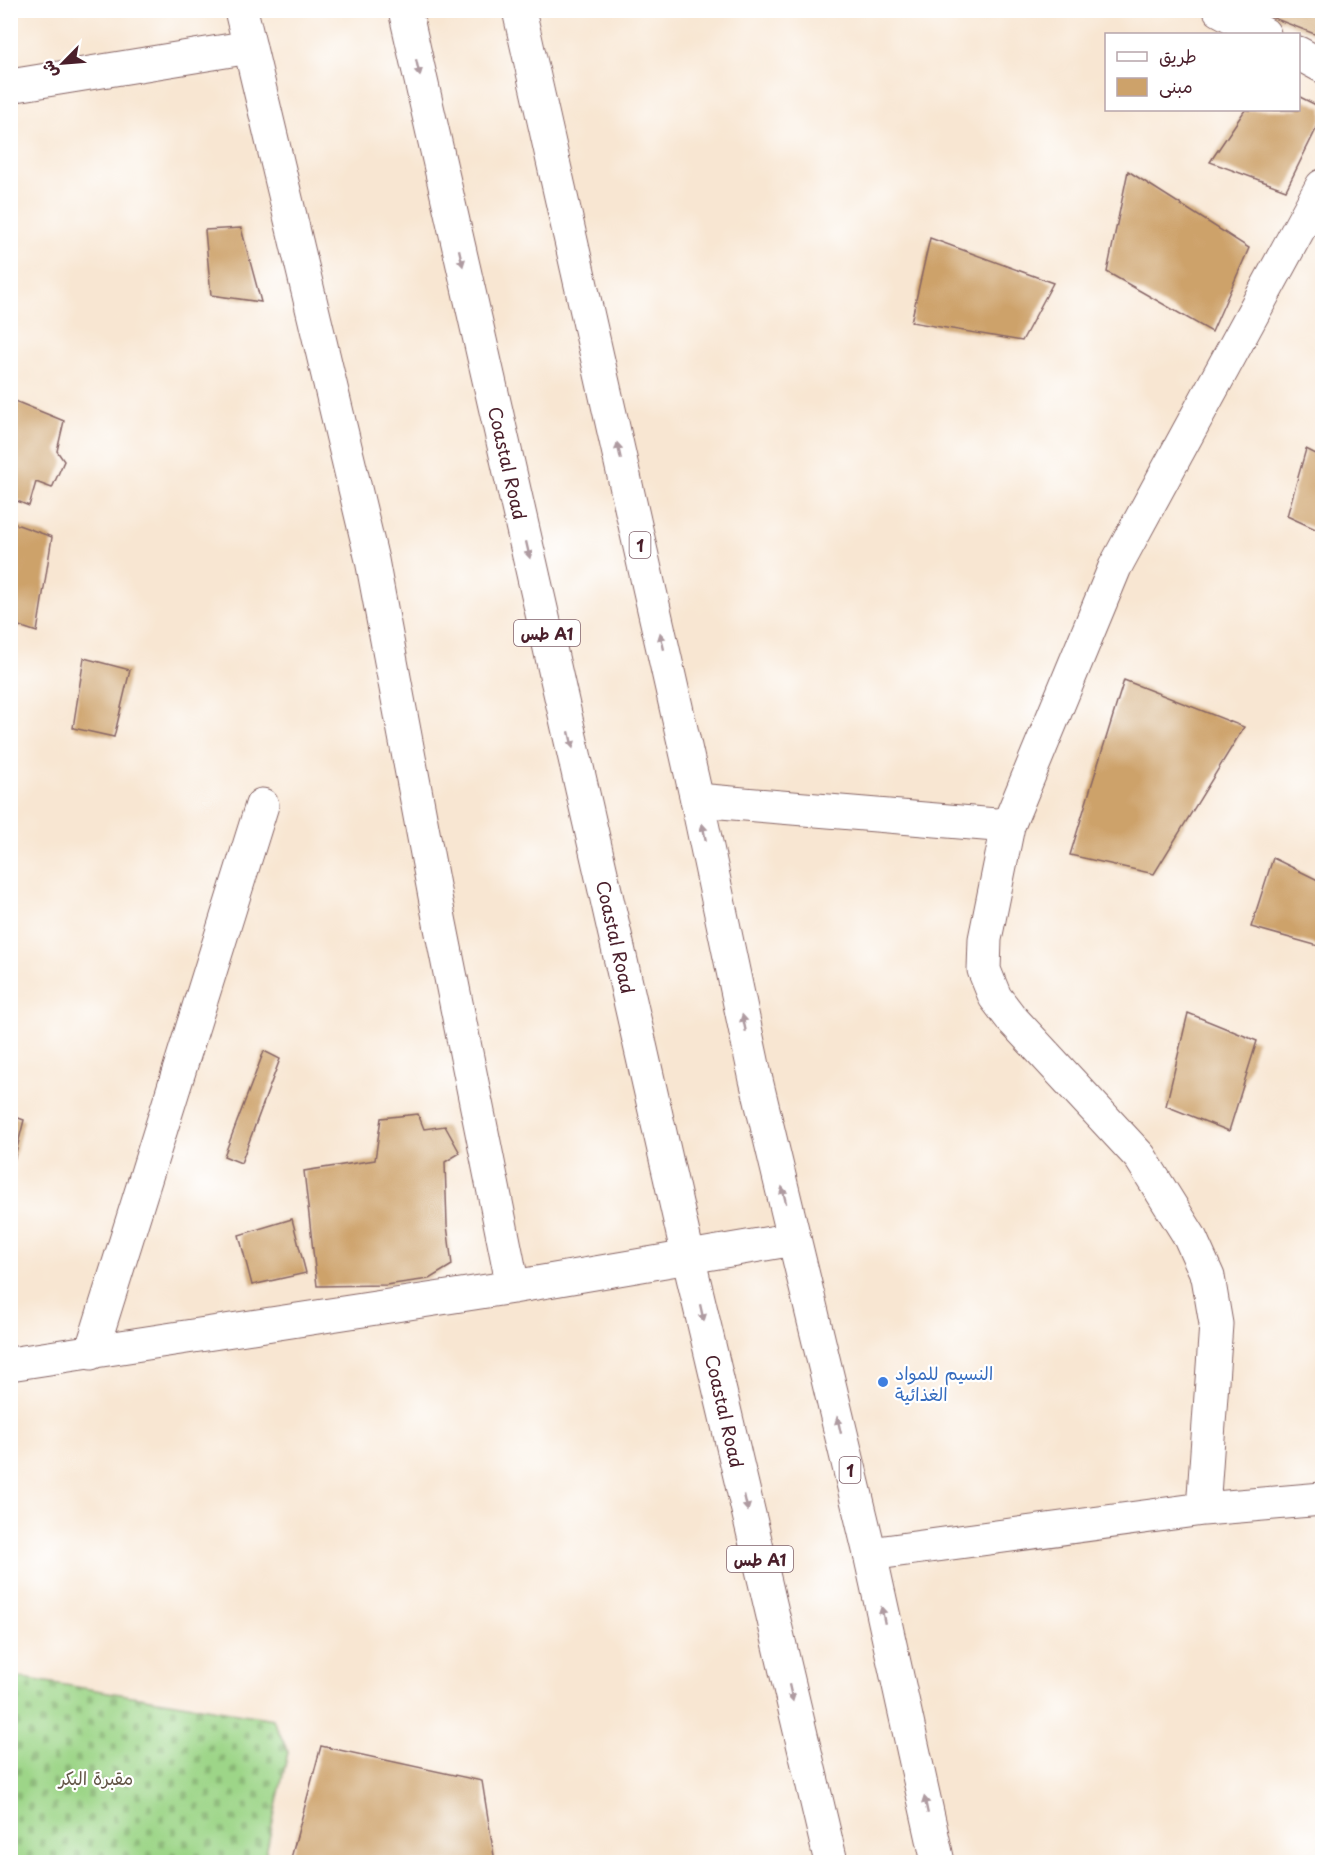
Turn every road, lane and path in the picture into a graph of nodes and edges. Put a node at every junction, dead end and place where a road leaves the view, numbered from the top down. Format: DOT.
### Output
graph roads {
  1 [pos="241,10"];
  2 [pos="405,10"];
  3 [pos="519,10"];
  4 [pos="1220,10"];
  5 [pos="1262,33"];
  6 [pos="250,47"];
  7 [pos="1300,54"];
  8 [pos="1323,66"];
  9 [pos="10,86"];
  10 [pos="1323,186"];
  11 [pos="697,800"];
  12 [pos="262,805"];
  13 [pos="1008,826"];
  14 [pos="794,1239"];
  15 [pos="688,1256"];
  16 [pos="513,1287"];
  17 [pos="91,1353"];
  18 [pos="10,1364"];
  19 [pos="1323,1500"];
  20 [pos="1203,1509"];
  21 [pos="870,1554"];
  22 [pos="831,1863"];
  23 [pos="938,1863"];
  1 -- 6 [label="main road"];
  2 -- 15 [label="main road, Coastal Road / طس A1, one-way"];
  11 -- 3 [label="main road, 1, one-way"];
  4 -- 5 [label="main road"];
  6 -- 9 [label="main road"];
  6 -- 16 [label="main road"];
  7 -- 8 [label="main road"];
  10 -- 13 [label="main road"];
  11 -- 13 [label="main road"];
  14 -- 11 [label="main road, 1, one-way"];
  12 -- 17 [label="main road"];
  13 -- 20 [label="main road"];
  14 -- 15 [label="main road"];
  21 -- 14 [label="main road, 1, one-way"];
  15 -- 16 [label="main road"];
  15 -- 22 [label="main road, Coastal Road / طس A1, one-way"];
  16 -- 17 [label="main road"];
  17 -- 18 [label="main road"];
  19 -- 20 [label="main road"];
  20 -- 21 [label="main road"];
  23 -- 21 [label="main road, 1, one-way"];
}
